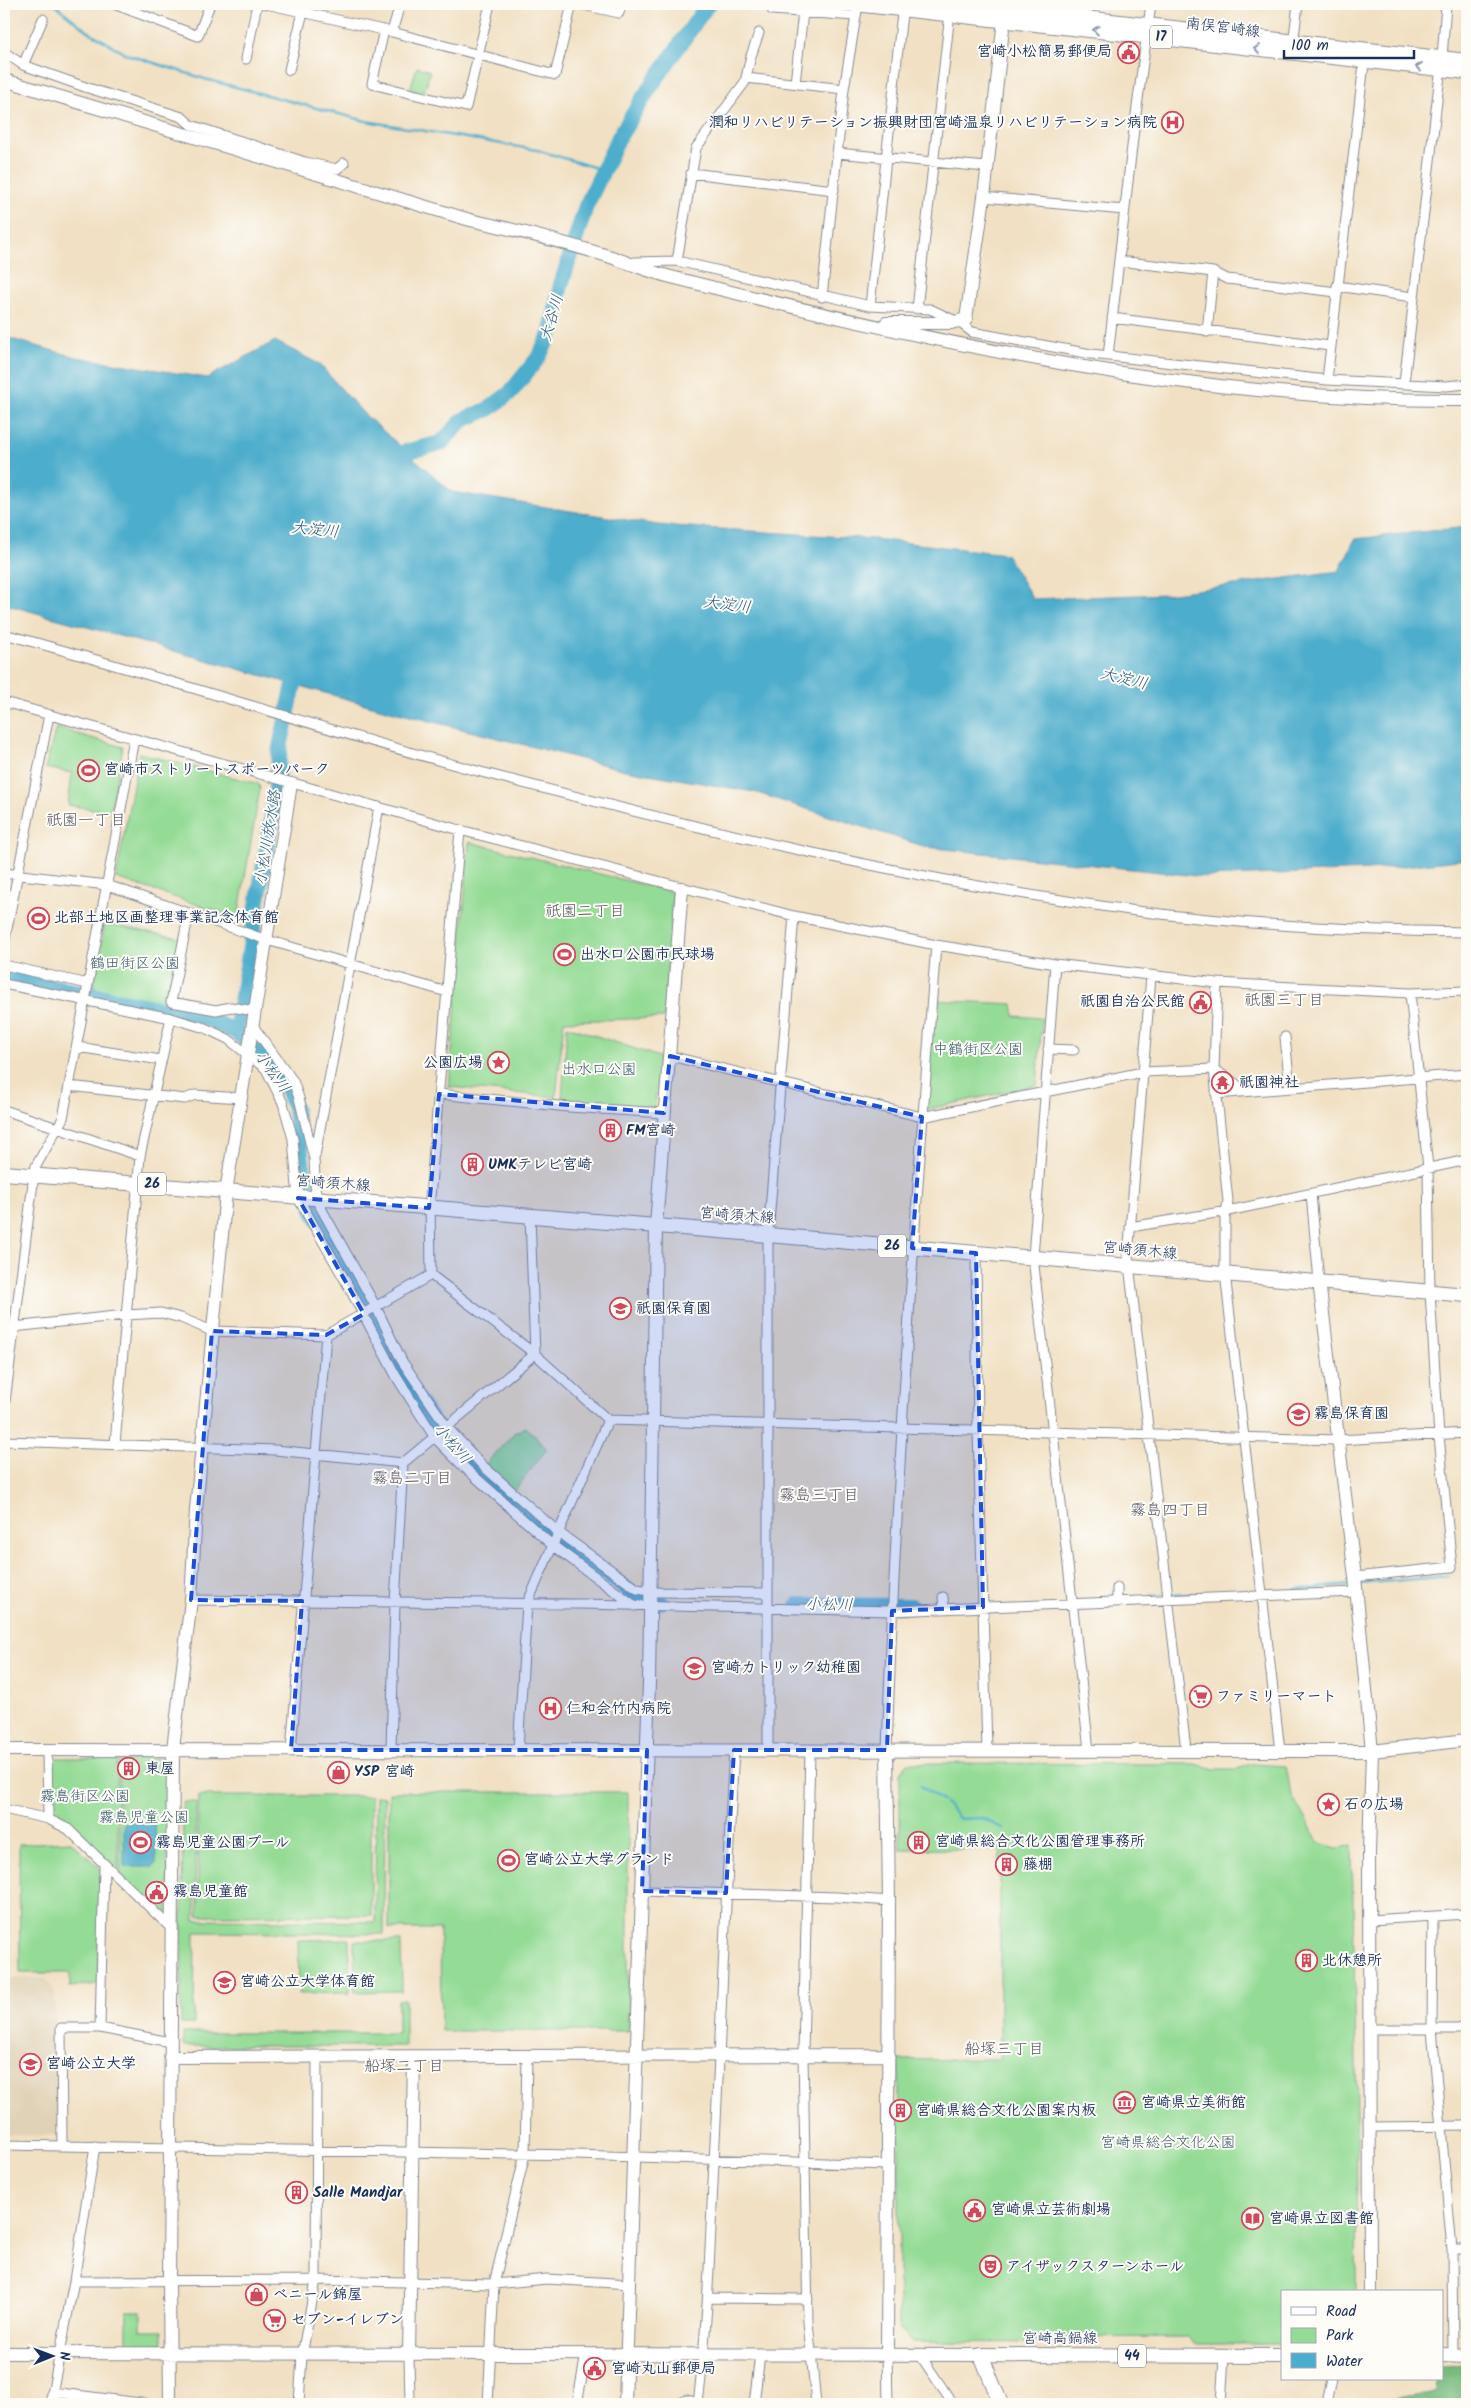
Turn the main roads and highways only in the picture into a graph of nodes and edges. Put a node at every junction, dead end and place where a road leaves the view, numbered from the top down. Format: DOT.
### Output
graph roads {
  1 [pos="960,4"];
  2 [pos="903,6"];
  3 [pos="856,7"];
  4 [pos="950,9"];
  5 [pos="1081,10"];
  6 [pos="1005,11"];
  7 [pos="1147,30"];
  8 [pos="1467,61"];
  9 [pos="1441,63"];
  10 [pos="1467,72"];
  11 [pos="4,1172"];
  12 [pos="1467,1295"];
  13 [pos="1281,2356"];
  14 [pos="1448,2356"];
  15 [pos="1467,2356"];
  16 [pos="1001,2404"];
  1 -- 6 [label="main road, 南俣宮崎線 / 17"];
  2 -- 3 [label="main road, 南俣宮崎線 / 17"];
  2 -- 4 [label="main road, 南俣宮崎線 / 17"];
  4 -- 6 [label="main road, 南俣宮崎線 / 17"];
  5 -- 6 [label="main road, 南俣宮崎線 / 17"];
  5 -- 7 [label="main road, 南俣宮崎線 / 17"];
  7 -- 6 [label="main road, 南俣宮崎線 / 17, one-way"];
  7 -- 9 [label="main road, 南俣宮崎線 / 17"];
  8 -- 9 [label="main road, 南俣宮崎線 / 17"];
  9 -- 10 [label="main road, 南俣宮崎線 / 17"];
  11 -- 12 [label="main road, 宮崎須木線 / 26"];
  13 -- 16 [label="main road, 宮崎高鍋線 / 44"];
  14 -- 15 [label="main road"];
}
